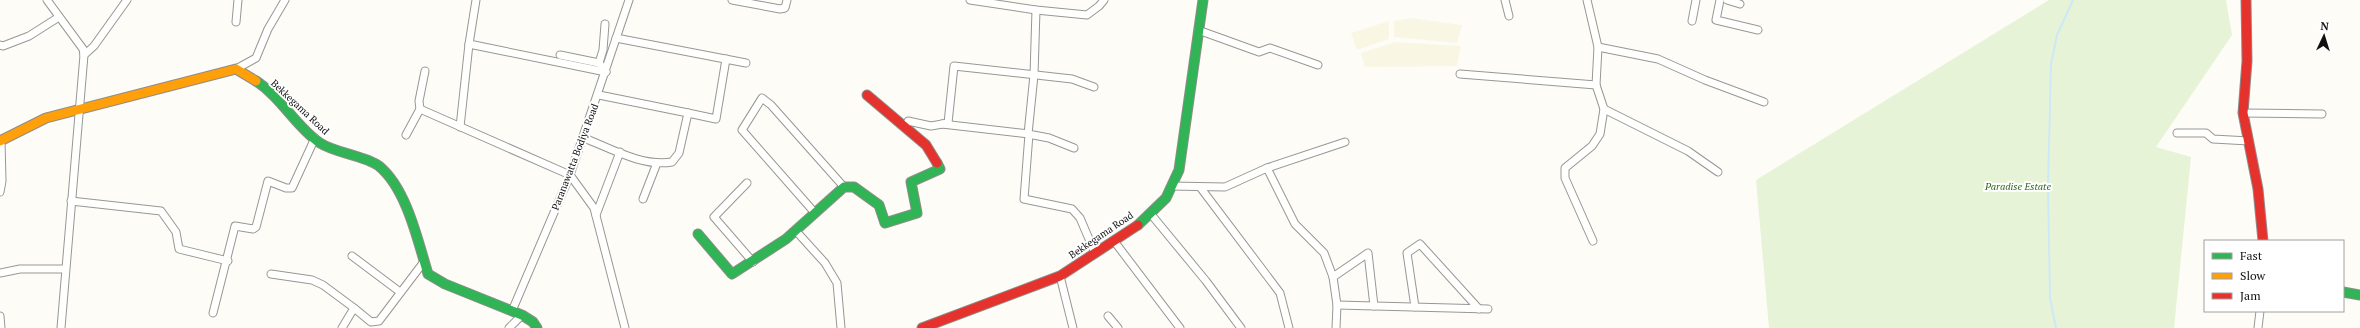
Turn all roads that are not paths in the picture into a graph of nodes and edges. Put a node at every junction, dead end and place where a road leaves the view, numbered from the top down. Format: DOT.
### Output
graph roads {
  1 [pos="47,0"];
  2 [pos="127,0"];
  3 [pos="238,0"];
  4 [pos="285,0"];
  5 [pos="476,0"];
  6 [pos="629,0"];
  7 [pos="732,0"];
  8 [pos="787,0"];
  9 [pos="970,0"];
  10 [pos="1104,0"];
  11 [pos="1203,0"];
  12 [pos="1505,0"];
  13 [pos="1587,0"];
  14 [pos="1696,0"];
  15 [pos="1720,0"];
  16 [pos="1727,0"];
  17 [pos="2246,0"];
  18 [pos="1740,4"];
  19 [pos="1036,10"];
  20 [pos="1509,16"];
  21 [pos="59,17"];
  22 [pos="1692,21"];
  23 [pos="236,22"];
  24 [pos="605,24"];
  25 [pos="1198,30"];
  26 [pos="1758,30"];
  27 [pos="616,38"];
  28 [pos="469,44"];
  29 [pos="0,45"];
  30 [pos="1598,47"];
  31 [pos="84,55"];
  32 [pos="560,56"];
  33 [pos="726,59"];
  34 [pos="599,63"];
  35 [pos="746,63"];
  36 [pos="1318,65"];
  37 [pos="236,69"];
  38 [pos="425,71"];
  39 [pos="606,72"];
  40 [pos="1460,74"];
  41 [pos="1034,75"];
  42 [pos="1596,85"];
  43 [pos="1094,87"];
  44 [pos="599,95"];
  45 [pos="866,95"];
  46 [pos="1764,102"];
  47 [pos="80,108"];
  48 [pos="420,109"];
  49 [pos="1604,109"];
  50 [pos="688,113"];
  51 [pos="2243,113"];
  52 [pos="2322,114"];
  53 [pos="942,124"];
  54 [pos="906,126"];
  55 [pos="460,127"];
  56 [pos="2177,133"];
  57 [pos="1029,134"];
  58 [pos="406,135"];
  59 [pos="315,138"];
  60 [pos="584,138"];
  61 [pos="1,141"];
  62 [pos="2249,141"];
  63 [pos="1345,142"];
  64 [pos="1074,148"];
  65 [pos="620,152"];
  66 [pos="658,163"];
  67 [pos="1267,168"];
  68 [pos="1718,172"];
  69 [pos="570,175"];
  70 [pos="747,183"];
  71 [pos="1172,186"];
  72 [pos="1200,187"];
  73 [pos="844,188"];
  74 [pos="0,192"];
  75 [pos="643,199"];
  76 [pos="71,201"];
  77 [pos="815,213"];
  78 [pos="1150,213"];
  79 [pos="596,215"];
  80 [pos="796,231"];
  81 [pos="698,234"];
  82 [pos="2264,240"];
  83 [pos="1114,241"];
  84 [pos="1593,241"];
  85 [pos="1095,253"];
  86 [pos="352,256"];
  87 [pos="228,261"];
  88 [pos="423,262"];
  89 [pos="753,262"];
  90 [pos="65,269"];
  91 [pos="0,273"];
  92 [pos="271,274"];
  93 [pos="1060,276"];
  94 [pos="1333,277"];
  95 [pos="400,292"];
  96 [pos="2344,292"];
  97 [pos="2360,295"];
  98 [pos="1337,305"];
  99 [pos="1374,306"];
  100 [pos="1415,307"];
  101 [pos="354,308"];
  102 [pos="1479,309"];
  103 [pos="1488,309"];
  104 [pos="512,311"];
  105 [pos="2260,312"];
  106 [pos="213,314"];
  107 [pos="522,315"];
  108 [pos="0,316"];
  109 [pos="1108,316"];
  110 [pos="1,328"];
  111 [pos="61,328"];
  112 [pos="342,328"];
  113 [pos="509,328"];
  114 [pos="536,328"];
  115 [pos="624,328"];
  116 [pos="841,328"];
  117 [pos="922,328"];
  118 [pos="1073,328"];
  119 [pos="1118,328"];
  120 [pos="1180,328"];
  121 [pos="1241,328"];
  122 [pos="1289,328"];
  123 [pos="1336,328"];
  124 [pos="2258,328"];
  1 -- 21 [label="street"];
  2 -- 31 [label="street"];
  3 -- 23 [label="street"];
  4 -- 37 [label="street"];
  5 -- 28 [label="street"];
  6 -- 27 [label="street, Paranawatta Bodiya Road"];
  7 -- 8 [label="street"];
  9 -- 19 [label="street"];
  10 -- 19 [label="street"];
  11 -- 25 [label="street, Bekkegama Road"];
  12 -- 20 [label="street"];
  13 -- 30 [label="street"];
  14 -- 22 [label="street"];
  15 -- 26 [label="street"];
  16 -- 18 [label="street"];
  17 -- 51 [label="street"];
  19 -- 41 [label="street"];
  21 -- 29 [label="street"];
  21 -- 31 [label="street"];
  24 -- 34 [label="street"];
  25 -- 36 [label="street"];
  25 -- 71 [label="street, Bekkegama Road"];
  27 -- 33 [label="street"];
  27 -- 39 [label="street, Paranawatta Bodiya Road"];
  28 -- 39 [label="street"];
  28 -- 55 [label="street"];
  30 -- 42 [label="street"];
  30 -- 46 [label="street"];
  31 -- 47 [label="street"];
  32 -- 34 [label="street"];
  33 -- 35 [label="street"];
  33 -- 50 [label="street"];
  34 -- 39 [label="street"];
  37 -- 47 [label="street"];
  37 -- 59 [label="street, Bekkegama Road"];
  38 -- 48 [label="street"];
  39 -- 44 [label="street, Paranawatta Bodiya Road"];
  40 -- 42 [label="street"];
  41 -- 43 [label="street"];
  41 -- 53 [label="street"];
  41 -- 57 [label="street"];
  42 -- 49 [label="street"];
  44 -- 50 [label="street"];
  44 -- 60 [label="street, Paranawatta Bodiya Road"];
  45 -- 54 [label="street"];
  47 -- 61 [label="street"];
  47 -- 76 [label="street"];
  48 -- 55 [label="street"];
  48 -- 58 [label="street"];
  49 -- 68 [label="street"];
  49 -- 84 [label="street"];
  50 -- 66 [label="street"];
  51 -- 52 [label="street"];
  51 -- 62 [label="street"];
  53 -- 54 [label="street"];
  53 -- 57 [label="street"];
  54 -- 73 [label="street"];
  55 -- 69 [label="street"];
  56 -- 62 [label="street"];
  57 -- 64 [label="street"];
  57 -- 85 [label="street"];
  59 -- 87 [label="street"];
  59 -- 88 [label="street, Bekkegama Road"];
  60 -- 65 [label="street"];
  60 -- 69 [label="street, Paranawatta Bodiya Road"];
  61 -- 74 [label="street"];
  62 -- 82 [label="street"];
  63 -- 67 [label="street"];
  65 -- 66 [label="street"];
  65 -- 79 [label="street"];
  66 -- 75 [label="street"];
  67 -- 72 [label="street"];
  67 -- 94 [label="street"];
  69 -- 79 [label="street"];
  69 -- 104 [label="street, Paranawatta Bodiya Road"];
  70 -- 89 [label="street"];
  71 -- 72 [label="street"];
  71 -- 78 [label="street, Bekkegama Road"];
  72 -- 122 [label="street"];
  73 -- 77 [label="street"];
  73 -- 77 [label="street"];
  76 -- 87 [label="street"];
  76 -- 90 [label="street"];
  77 -- 80 [label="street"];
  78 -- 83 [label="street, Bekkegama Road"];
  78 -- 121 [label="street"];
  79 -- 115 [label="street"];
  80 -- 89 [label="street"];
  80 -- 116 [label="street"];
  81 -- 89 [label="street"];
  83 -- 85 [label="street, Bekkegama Road"];
  83 -- 120 [label="street"];
  85 -- 93 [label="street, Bekkegama Road"];
  86 -- 95 [label="street"];
  87 -- 106 [label="street"];
  88 -- 95 [label="street"];
  88 -- 104 [label="street, Bekkegama Road"];
  90 -- 91 [label="street"];
  90 -- 111 [label="street"];
  92 -- 101 [label="street"];
  93 -- 117 [label="street, Bekkegama Road"];
  93 -- 118 [label="street"];
  94 -- 98 [label="street"];
  94 -- 99 [label="street"];
  95 -- 101 [label="street"];
  96 -- 97 [label="street"];
  98 -- 99 [label="street"];
  98 -- 123 [label="street"];
  99 -- 100 [label="street"];
  100 -- 102 [label="street"];
  100 -- 102 [label="street"];
  101 -- 112 [label="street"];
  102 -- 103 [label="street"];
  104 -- 107 [label="street, Bekkegama Road"];
  105 -- 124 [label="street"];
  107 -- 113 [label="street"];
  107 -- 114 [label="street, Bekkegama Road"];
  108 -- 110 [label="street"];
  109 -- 119 [label="street"];
}
